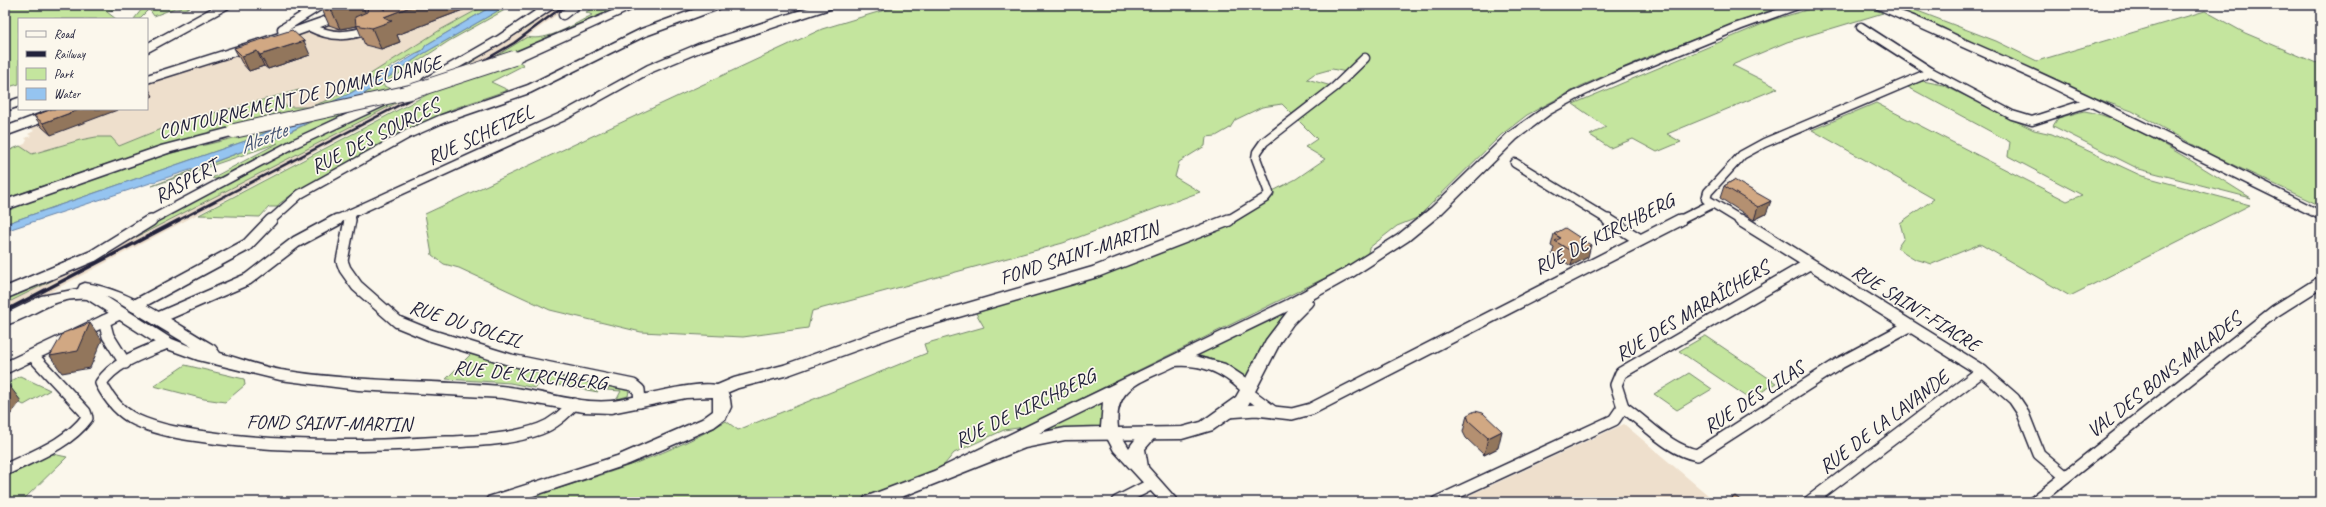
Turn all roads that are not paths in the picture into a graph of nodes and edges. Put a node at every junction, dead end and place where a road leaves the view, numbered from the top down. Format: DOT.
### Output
graph roads {
  1 [pos="226,5"];
  2 [pos="321,5"];
  3 [pos="369,5"];
  4 [pos="551,5"];
  5 [pos="576,5"];
  6 [pos="636,5"];
  7 [pos="718,5"];
  8 [pos="829,5"];
  9 [pos="1804,5"];
  10 [pos="1874,5"];
  11 [pos="563,15"];
  12 [pos="310,27"];
  13 [pos="1861,27"];
  14 [pos="371,29"];
  15 [pos="283,36"];
  16 [pos="148,47"];
  17 [pos="1365,58"];
  18 [pos="1931,72"];
  19 [pos="148,79"];
  20 [pos="18,102"];
  21 [pos="2091,102"];
  22 [pos="5,107"];
  23 [pos="63,110"];
  24 [pos="5,132"];
  25 [pos="2173,142"];
  26 [pos="1515,163"];
  27 [pos="1712,204"];
  28 [pos="5,205"];
  29 [pos="352,213"];
  30 [pos="2321,216"];
  31 [pos="2321,224"];
  32 [pos="1640,240"];
  33 [pos="1809,264"];
  34 [pos="2321,282"];
  35 [pos="1328,285"];
  36 [pos="5,293"];
  37 [pos="38,302"];
  38 [pos="134,306"];
  39 [pos="119,314"];
  40 [pos="156,319"];
  41 [pos="5,320"];
  42 [pos="104,321"];
  43 [pos="1909,326"];
  44 [pos="140,328"];
  45 [pos="167,343"];
  46 [pos="33,356"];
  47 [pos="214,357"];
  48 [pos="1172,361"];
  49 [pos="125,363"];
  50 [pos="5,368"];
  51 [pos="1982,371"];
  52 [pos="1133,379"];
  53 [pos="1247,390"];
  54 [pos="717,391"];
  55 [pos="640,402"];
  56 [pos="574,404"];
  57 [pos="1624,407"];
  58 [pos="1272,411"];
  59 [pos="1228,412"];
  60 [pos="1112,434"];
  61 [pos="1149,435"];
  62 [pos="1140,467"];
  63 [pos="5,470"];
  64 [pos="2065,476"];
  65 [pos="936,477"];
  66 [pos="1154,483"];
  67 [pos="494,502"];
  68 [pos="871,502"];
  69 [pos="1117,502"];
  70 [pos="1170,502"];
  71 [pos="1437,502"];
  72 [pos="1809,502"];
  73 [pos="2034,502"];
  1 -- 16 [label="street"];
  2 -- 15 [label="street"];
  3 -- 12 [label="main road"];
  4 -- 36 [label="street, RASPERT"];
  5 -- 11 [label="street"];
  6 -- 28 [label="main road, CONTOURNEMENT DE DOMMELDANGE, bridge"];
  7 -- 38 [label="street, RUE DES SOURCES"];
  8 -- 29 [label="street, RUE SCHETZEL"];
  9 -- 35 [label="main road"];
  10 -- 21 [label="main road"];
  12 -- 14 [label="street"];
  12 -- 15 [label="main road"];
  13 -- 18 [label="street"];
  15 -- 19 [label="main road"];
  17 -- 54 [label="street, FOND SAINT-MARTIN"];
  18 -- 21 [label="street"];
  18 -- 27 [label="street"];
  20 -- 22 [label="street"];
  21 -- 25 [label="main road"];
  23 -- 24 [label="main road"];
  25 -- 30 [label="main road"];
  25 -- 31 [label="main road"];
  26 -- 32 [label="street"];
  27 -- 32 [label="street, RUE DE KIRCHBERG"];
  27 -- 33 [label="street, RUE SAINT-FIACRE"];
  29 -- 40 [label="street, RUE SCHETZEL"];
  29 -- 55 [label="street, RUE DU SOLEIL"];
  32 -- 58 [label="street, RUE DE KIRCHBERG"];
  33 -- 43 [label="street, RUE SAINT-FIACRE"];
  33 -- 57 [label="street, RUE DES MARAÎCHERS"];
  34 -- 64 [label="street, VAL DES BONS-MALADES"];
  35 -- 48 [label="main road"];
  35 -- 53 [label="main road"];
  37 -- 38 [label="main road, RUE DE KIRCHBERG"];
  37 -- 39 [label="main road, RUE DE KIRCHBERG"];
  37 -- 41 [label="main road"];
  38 -- 39 [label="main road"];
  38 -- 40 [label="main road, RUE DE KIRCHBERG"];
  39 -- 42 [label="street"];
  39 -- 44 [label="main road, RUE DE KIRCHBERG"];
  40 -- 44 [label="main road"];
  40 -- 47 [label="main road, RUE DE KIRCHBERG"];
  42 -- 46 [label="street"];
  42 -- 49 [label="street"];
  43 -- 51 [label="street, RUE SAINT-FIACRE"];
  43 -- 57 [label="street, RUE DES LILAS"];
  44 -- 45 [label="main road, RUE DE KIRCHBERG"];
  45 -- 47 [label="main road, RUE DE KIRCHBERG"];
  45 -- 49 [label="street, FOND SAINT-MARTIN"];
  46 -- 50 [label="street"];
  46 -- 63 [label="street"];
  47 -- 56 [label="main road, RUE DE KIRCHBERG"];
  48 -- 52 [label="main road, RUE DE KIRCHBERG"];
  48 -- 53 [label="main road, RUE DE KIRCHBERG"];
  49 -- 56 [label="street, FOND SAINT-MARTIN"];
  51 -- 64 [label="street, RUE SAINT-FIACRE"];
  51 -- 72 [label="street, RUE DE LA LAVANDE"];
  52 -- 60 [label="main road, RUE DE KIRCHBERG"];
  52 -- 65 [label="main road, RUE DE KIRCHBERG"];
  53 -- 58 [label="street, RUE DE KIRCHBERG"];
  53 -- 59 [label="main road, RUE DE KIRCHBERG"];
  54 -- 55 [label="main road, RUE DE KIRCHBERG"];
  54 -- 67 [label="main road"];
  55 -- 56 [label="main road, RUE DE KIRCHBERG"];
  57 -- 71 [label="street"];
  58 -- 59 [label="street, RUE DE KIRCHBERG"];
  59 -- 61 [label="main road, RUE DE KIRCHBERG"];
  60 -- 61 [label="main road, RUE DE KIRCHBERG"];
  60 -- 62 [label="street"];
  60 -- 65 [label="main road, RUE DE KIRCHBERG"];
  61 -- 62 [label="street"];
  62 -- 66 [label="street"];
  64 -- 73 [label="street, VAL DES BONS-MALADES"];
  65 -- 68 [label="main road, RUE DE KIRCHBERG"];
  66 -- 69 [label="street"];
  66 -- 70 [label="street"];
}
